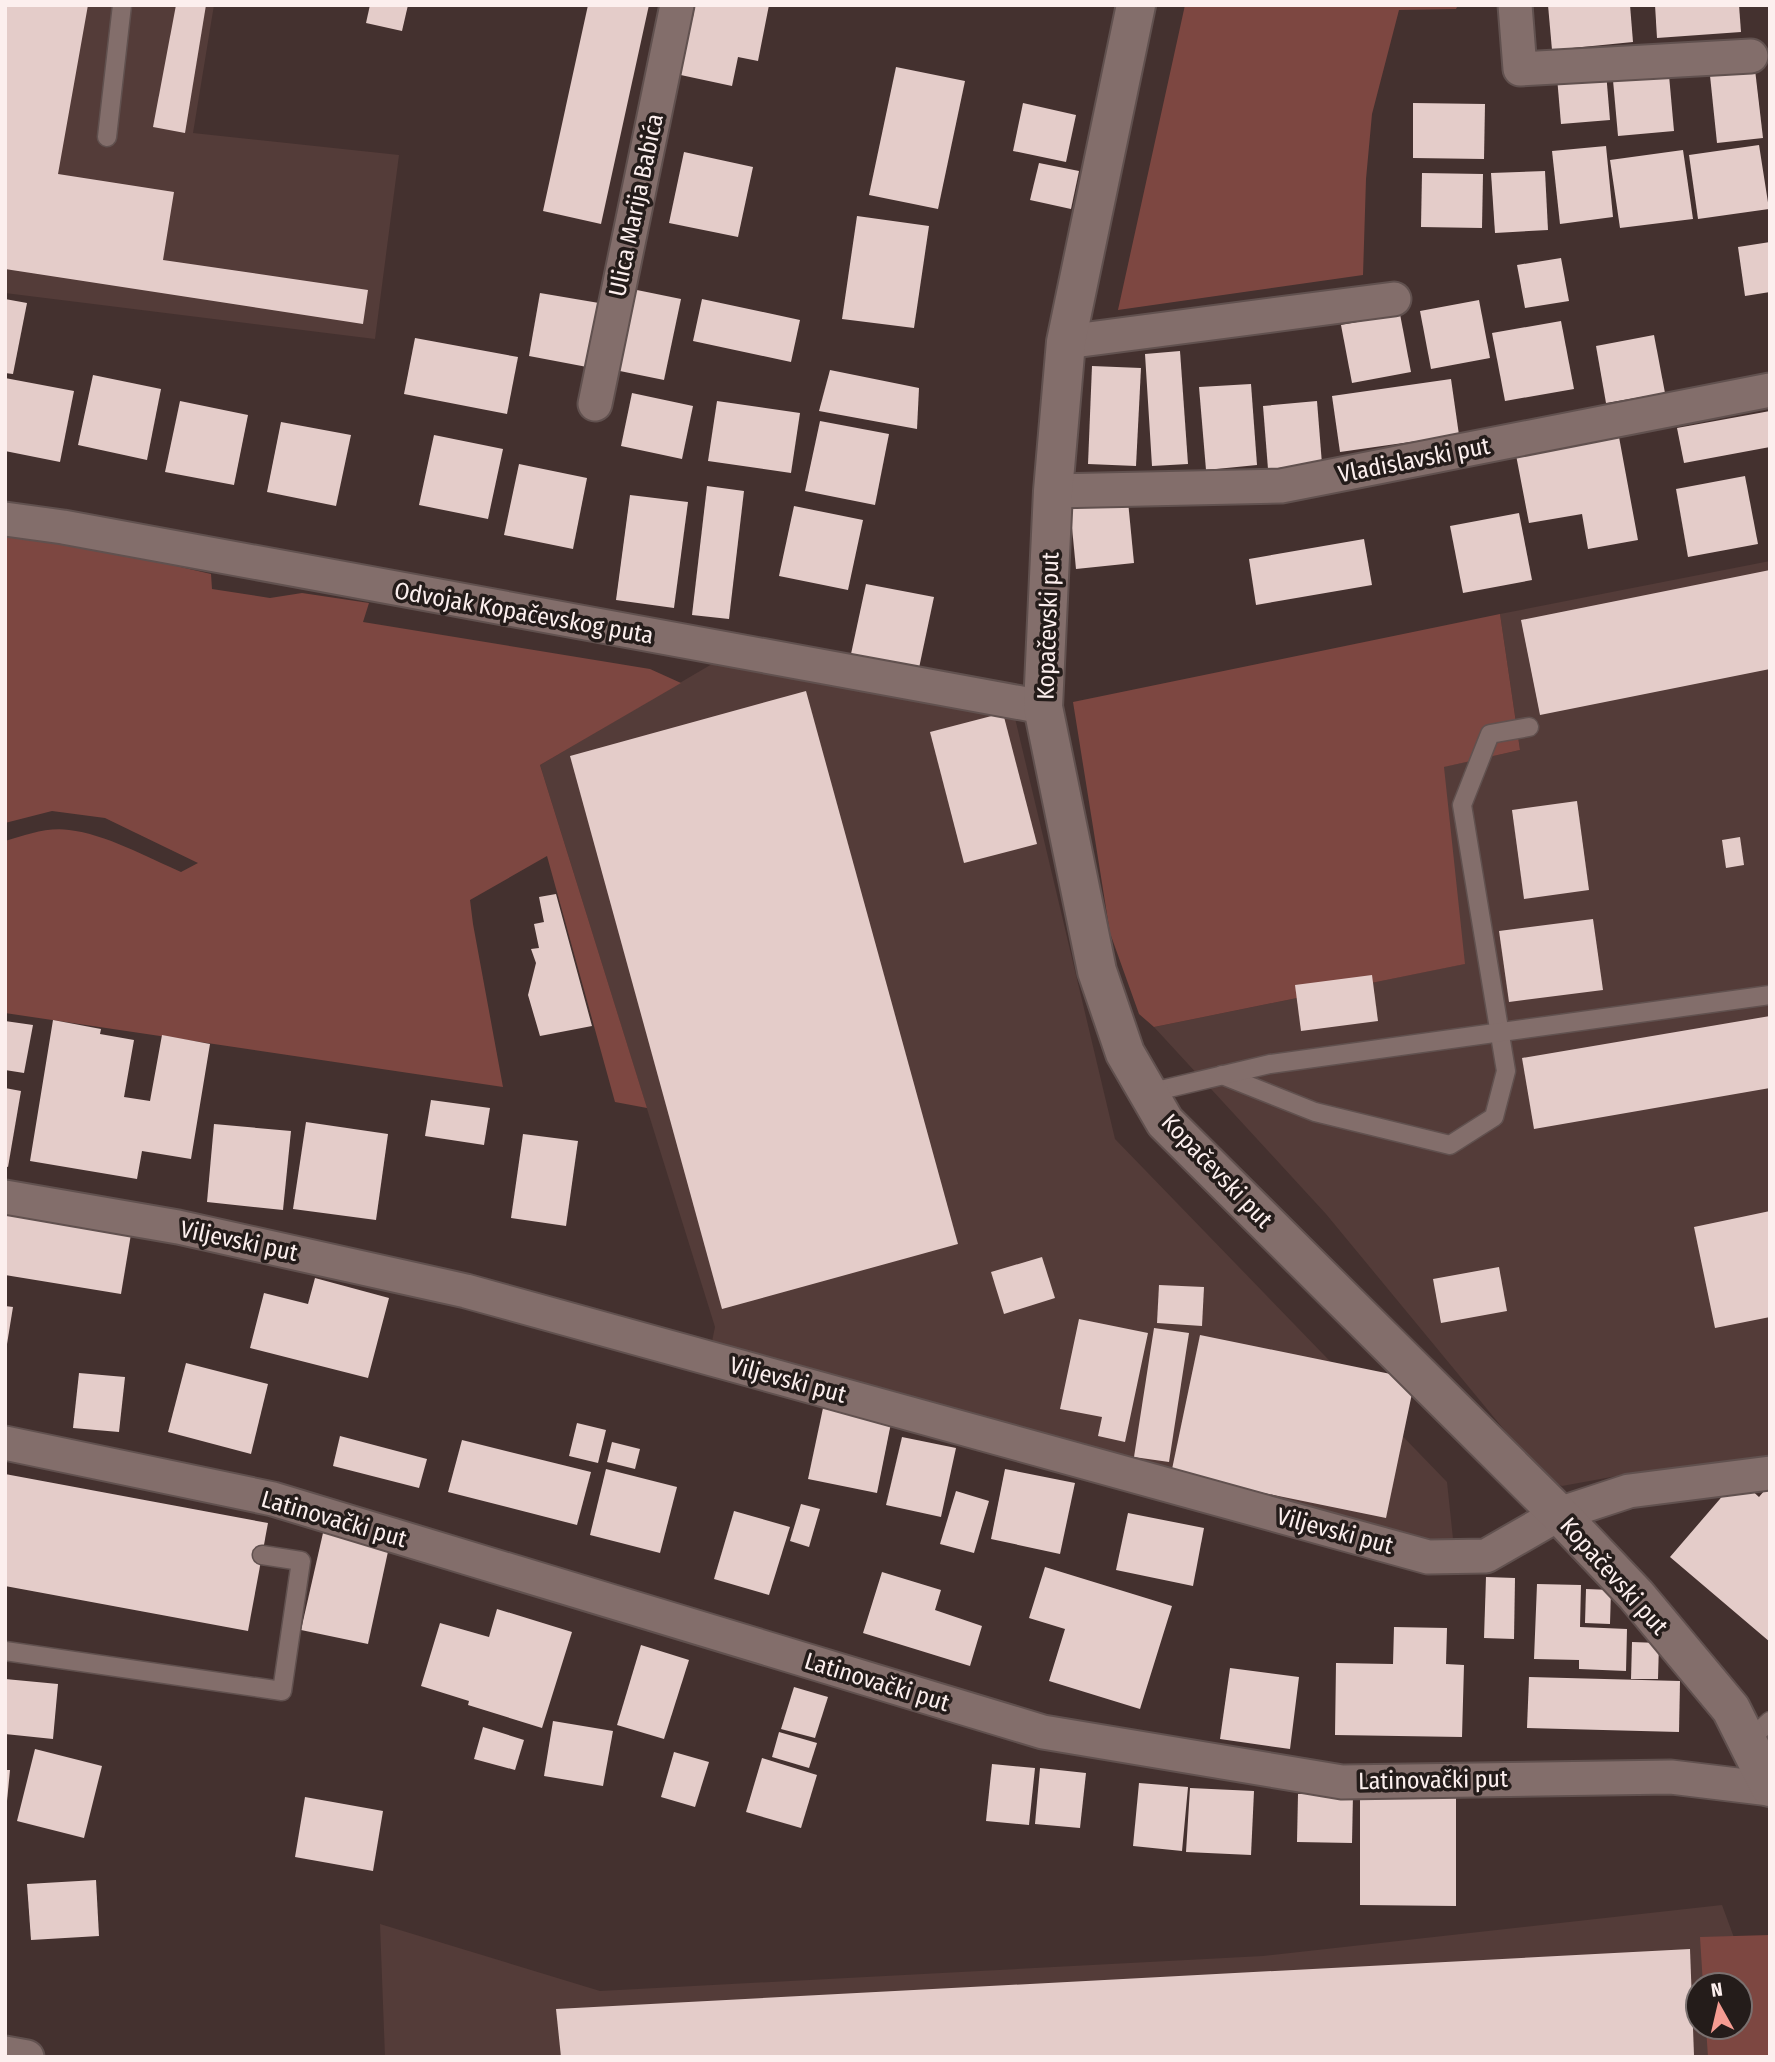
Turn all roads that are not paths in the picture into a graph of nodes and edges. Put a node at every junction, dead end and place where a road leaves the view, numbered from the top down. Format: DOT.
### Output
graph roads {
  1 [pos="122,5"];
  2 [pos="677,5"];
  3 [pos="1136,5"];
  4 [pos="1516,5"];
  5 [pos="1751,56"];
  6 [pos="107,137"];
  7 [pos="1394,299"];
  8 [pos="1066,342"];
  9 [pos="1770,390"];
  10 [pos="595,404"];
  11 [pos="1053,491"];
  12 [pos="5,519"];
  13 [pos="1043,707"];
  14 [pos="1529,727"];
  15 [pos="1770,995"];
  16 [pos="1500,1032"];
  17 [pos="1222,1075"];
  18 [pos="1148,1093"];
  19 [pos="5,1197"];
  20 [pos="5,1443"];
  21 [pos="1770,1473"];
  22 [pos="1559,1514"];
  23 [pos="262,1555"];
  24 [pos="5,1651"];
  25 [pos="1758,1731"];
  26 [pos="1770,1788"];
  27 [pos="5,2053"];
  28 [pos="27,2057"];
  1 -- 6 [label="lane"];
  2 -- 10 [label="street, Ulica Marija Babića"];
  3 -- 8 [label="street, Kopačevski put"];
  4 -- 5 [label="street"];
  7 -- 8 [label="street"];
  8 -- 11 [label="street, Kopačevski put"];
  9 -- 11 [label="street, Vladislavski put"];
  11 -- 13 [label="street, Kopačevski put"];
  12 -- 13 [label="street, Odvojak Kopačevskog puta"];
  13 -- 18 [label="street, Kopačevski put"];
  14 -- 16 [label="lane"];
  15 -- 16 [label="lane"];
  16 -- 17 [label="lane"];
  16 -- 17 [label="lane"];
  17 -- 18 [label="lane"];
  18 -- 22 [label="street, Kopačevski put"];
  19 -- 22 [label="street, Viljevski put"];
  20 -- 26 [label="street, Latinovački put"];
  21 -- 22 [label="street, Viljevski put"];
  22 -- 25 [label="street, Kopačevski put"];
  23 -- 24 [label="lane"];
  25 -- 26 [label="street, Kopačevski put"];
  27 -- 28 [label="street"];
}
